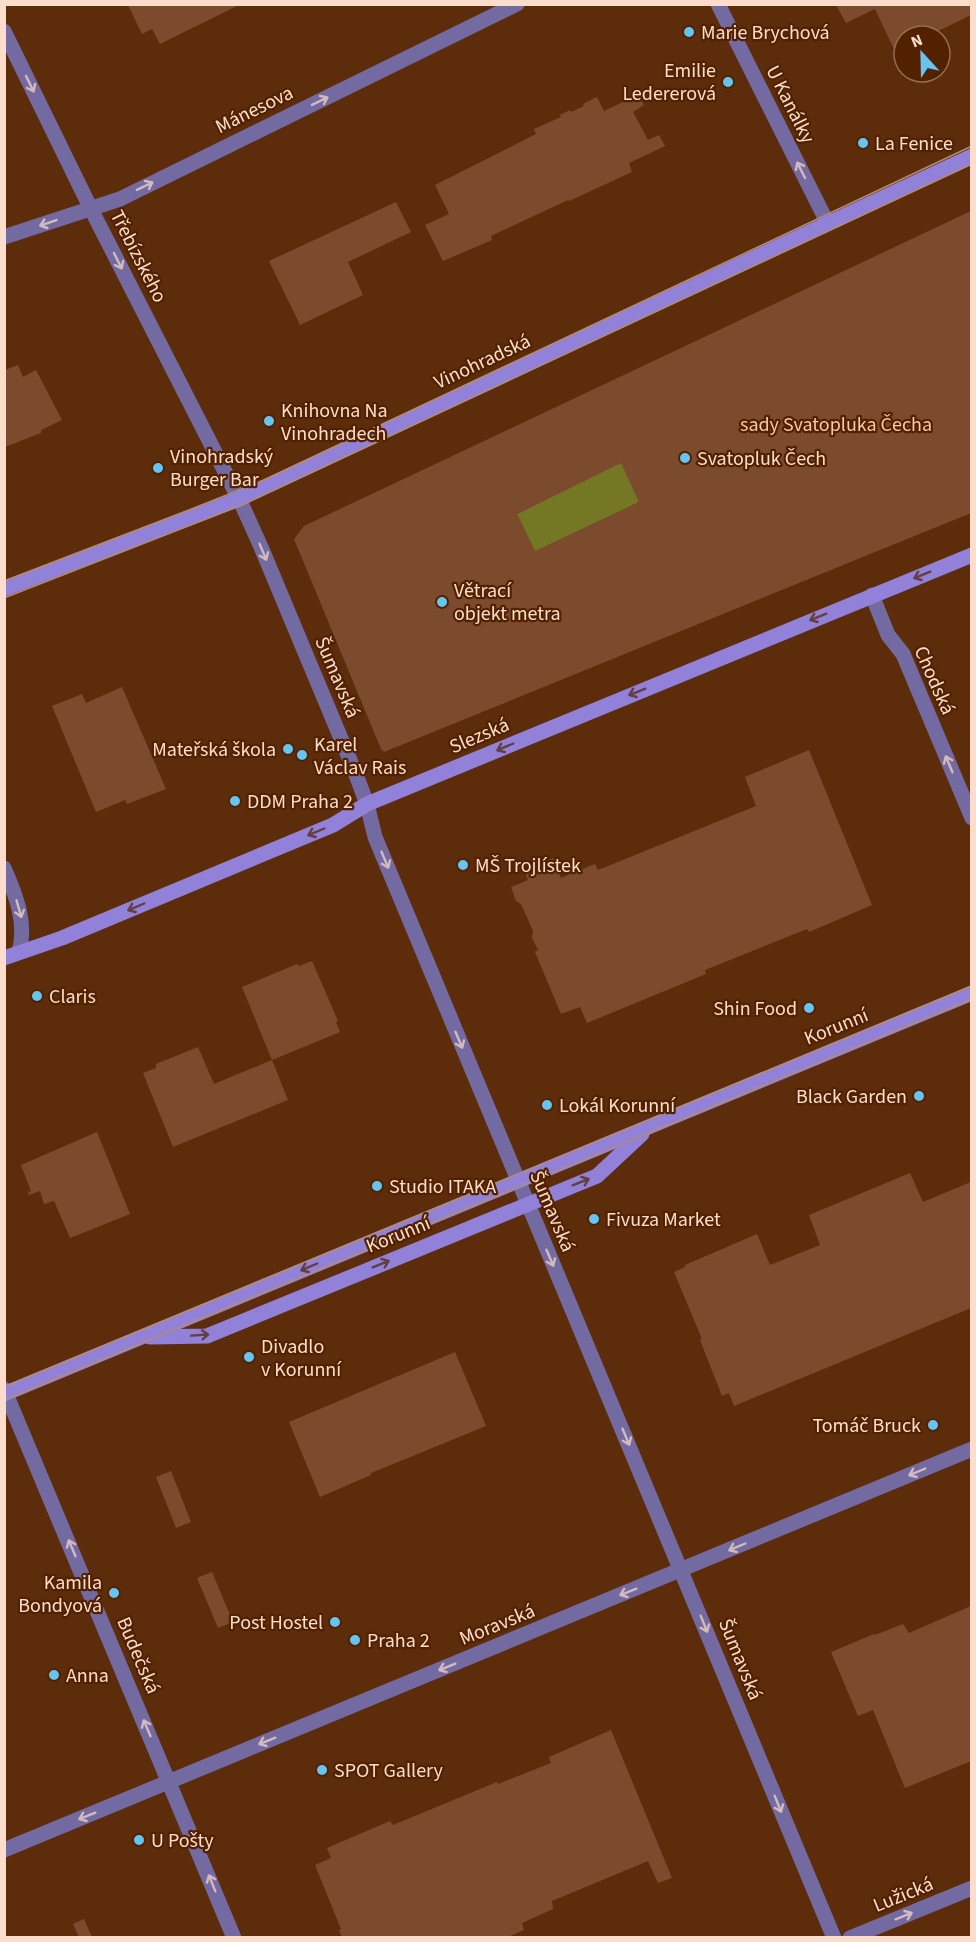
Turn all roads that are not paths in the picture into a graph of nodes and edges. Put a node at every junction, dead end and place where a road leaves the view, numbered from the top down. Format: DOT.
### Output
graph roads {
  1 [pos="517,4"];
  2 [pos="718,4"];
  3 [pos="4,31"];
  4 [pos="972,156"];
  5 [pos="91,209"];
  6 [pos="827,222"];
  7 [pos="4,237"];
  8 [pos="239,499"];
  9 [pos="972,555"];
  10 [pos="4,589"];
  11 [pos="872,595"];
  12 [pos="367,804"];
  13 [pos="972,818"];
  14 [pos="4,868"];
  15 [pos="12,955"];
  16 [pos="972,993"];
  17 [pos="651,1126"];
  18 [pos="518,1181"];
  19 [pos="528,1204"];
  20 [pos="142,1337"];
  21 [pos="5,1392"];
  22 [pos="972,1449"];
  23 [pos="682,1570"];
  24 [pos="170,1782"];
  25 [pos="4,1850"];
  26 [pos="972,1888"];
  27 [pos="234,1938"];
  28 [pos="834,1938"];
  29 [pos="850,1938"];
  5 -- 1 [label="street, Mánesova, one-way"];
  6 -- 2 [label="street, U Kanálky, one-way"];
  3 -- 5 [label="street, Třebízského, one-way"];
  4 -- 6 [label="street, Vinohradská"];
  5 -- 7 [label="street, Mánesova, one-way"];
  5 -- 8 [label="street, Třebízského, one-way"];
  6 -- 8 [label="street, Vinohradská"];
  8 -- 10 [label="street, Vinohradská"];
  8 -- 12 [label="street, Šumavská, one-way"];
  9 -- 11 [label="street, Slezská, one-way"];
  11 -- 12 [label="street, Slezská, one-way"];
  13 -- 11 [label="street, Chodská, one-way"];
  12 -- 15 [label="street, Slezská, one-way"];
  12 -- 18 [label="street, Šumavská, one-way"];
  14 -- 15 [label="street, one-way"];
  16 -- 17 [label="street, Korunní"];
  17 -- 18 [label="street, Korunní"];
  19 -- 17 [label="street, Korunní, one-way"];
  18 -- 19 [label="street, Šumavská"];
  18 -- 20 [label="street, Korunní, one-way"];
  20 -- 19 [label="street, Korunní, one-way"];
  19 -- 23 [label="street, Šumavská, one-way"];
  20 -- 21 [label="street, Korunní"];
  24 -- 21 [label="street, Budečská, one-way"];
  22 -- 23 [label="street, Moravská, one-way"];
  23 -- 24 [label="street, Moravská, one-way"];
  23 -- 28 [label="street, Šumavská, one-way"];
  24 -- 25 [label="street, Moravská, one-way"];
  27 -- 24 [label="street, Budečská, one-way"];
  29 -- 26 [label="street, Lužická, one-way"];
}
